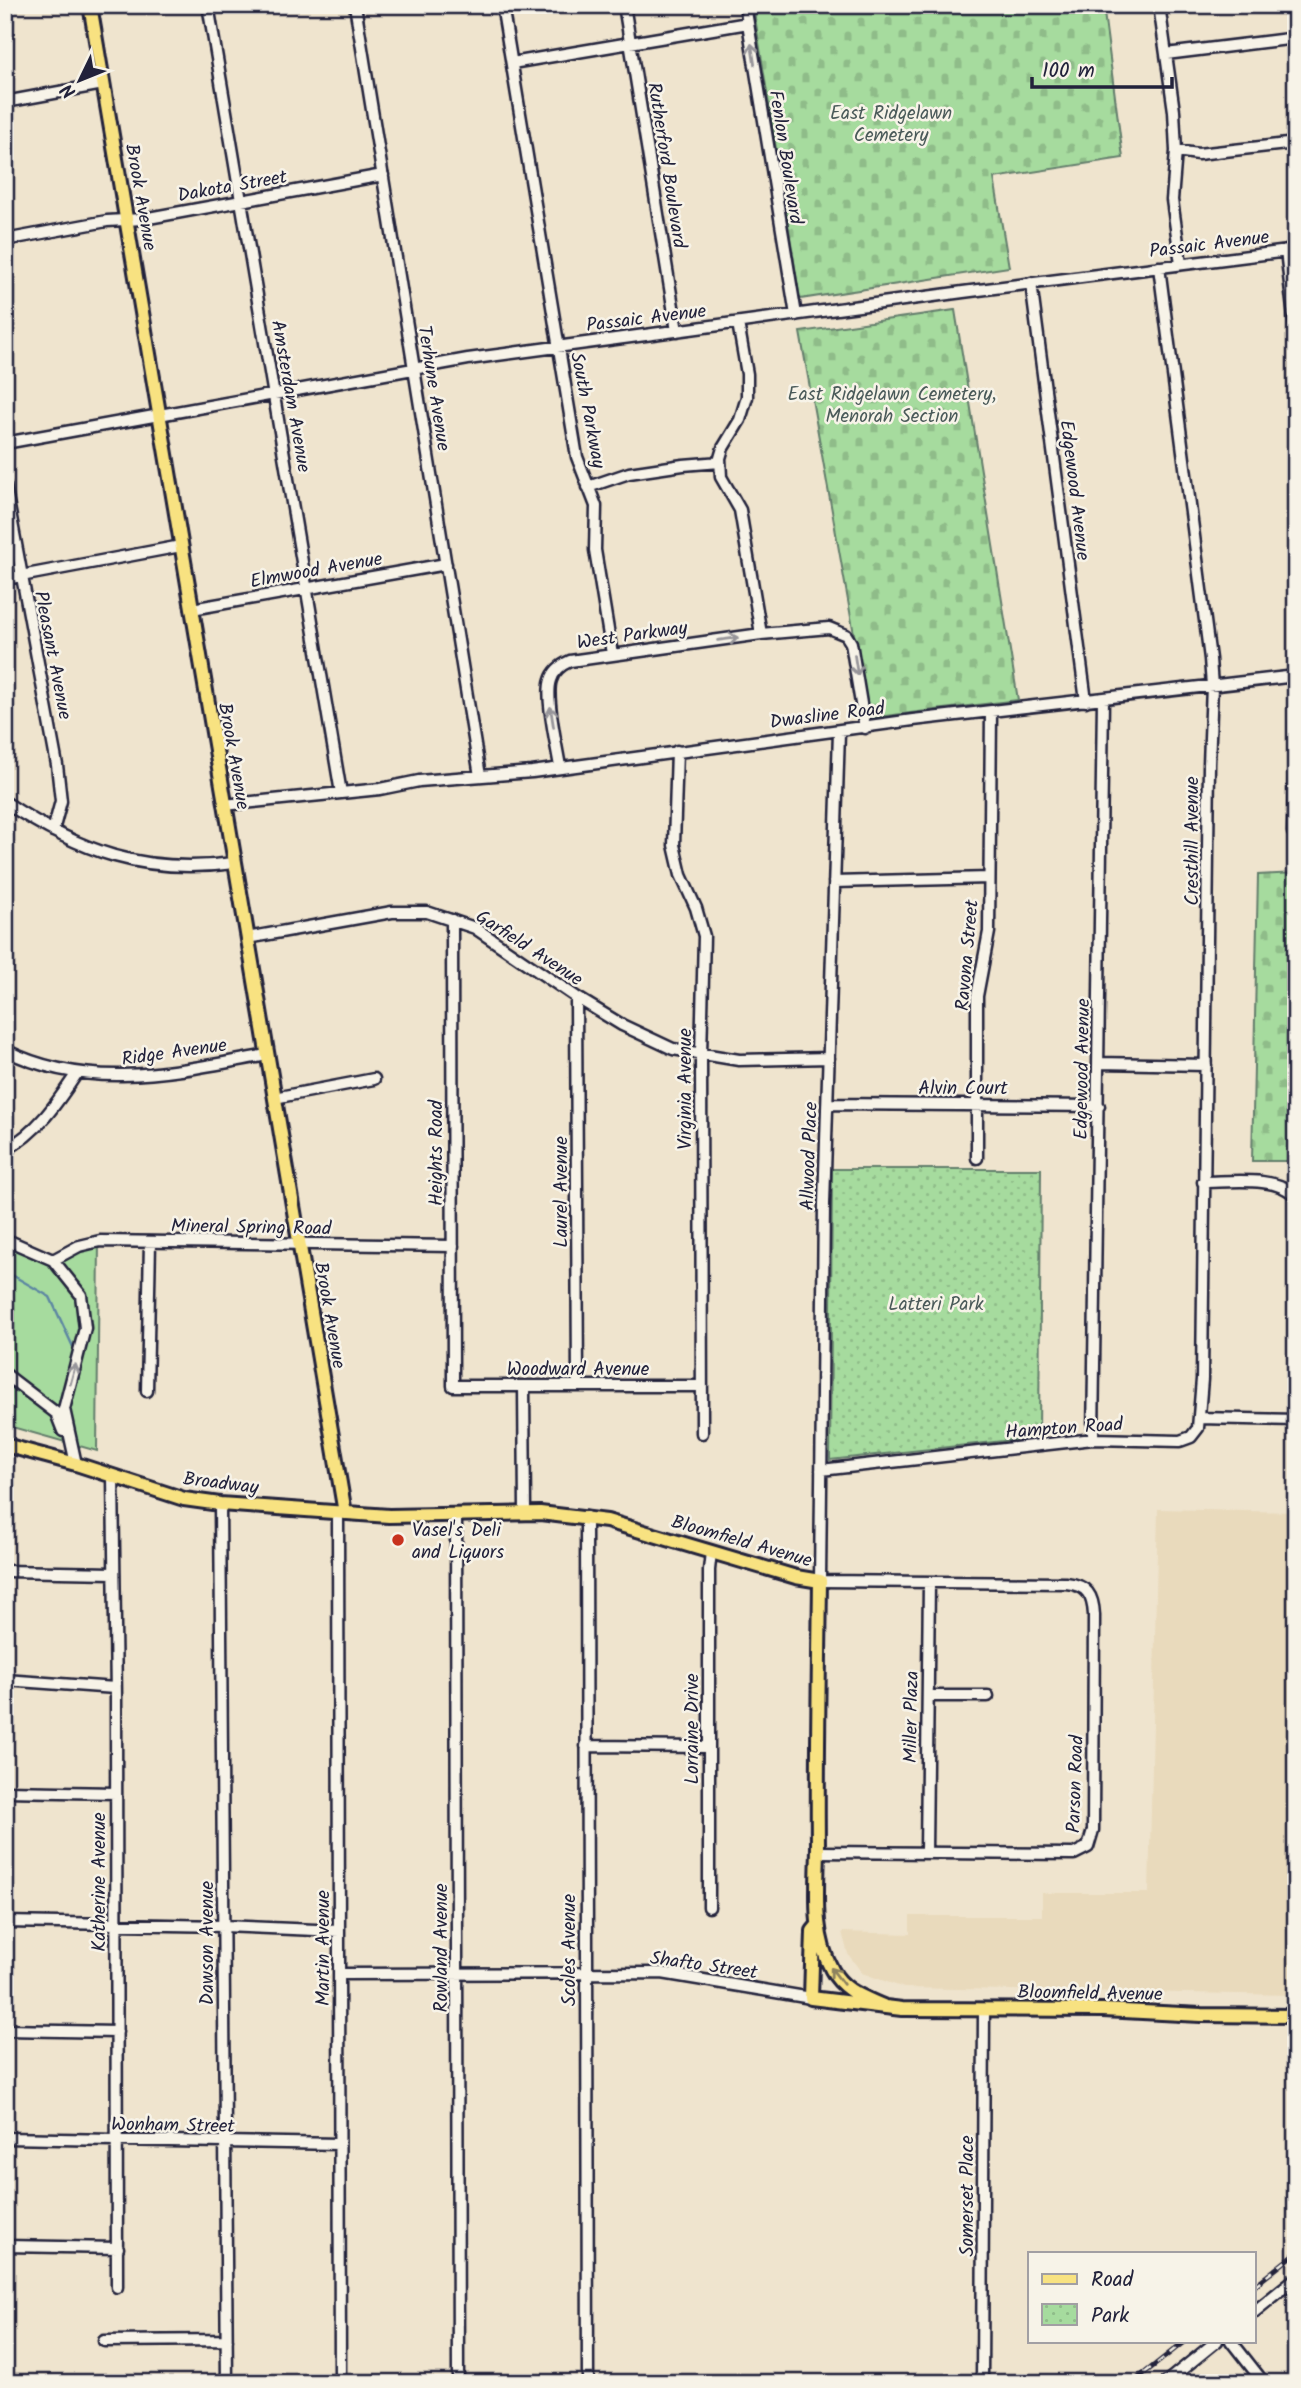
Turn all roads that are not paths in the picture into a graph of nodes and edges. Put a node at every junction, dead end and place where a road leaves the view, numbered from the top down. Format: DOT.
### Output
graph roads {
  1 [pos="90,5"];
  2 [pos="208,5"];
  3 [pos="355,5"];
  4 [pos="502,5"];
  5 [pos="624,5"];
  6 [pos="745,5"];
  7 [pos="1159,5"];
  8 [pos="748,23"];
  9 [pos="1296,38"];
  10 [pos="630,43"];
  11 [pos="1166,54"];
  12 [pos="512,63"];
  13 [pos="103,84"];
  14 [pos="5,102"];
  15 [pos="1296,143"];
  16 [pos="1177,151"];
  17 [pos="383,175"];
  18 [pos="241,201"];
  19 [pos="126,220"];
  20 [pos="5,240"];
  21 [pos="1291,251"];
  22 [pos="1181,264"];
  23 [pos="1159,267"];
  24 [pos="1031,284"];
  25 [pos="796,315"];
  26 [pos="738,323"];
  27 [pos="677,331"];
  28 [pos="1296,334"];
  29 [pos="558,346"];
  30 [pos="414,369"];
  31 [pos="274,394"];
  32 [pos="160,415"];
  33 [pos="5,443"];
  34 [pos="720,462"];
  35 [pos="5,485"];
  36 [pos="588,487"];
  37 [pos="181,546"];
  38 [pos="446,564"];
  39 [pos="21,576"];
  40 [pos="5,579"];
  41 [pos="307,589"];
  42 [pos="192,609"];
  43 [pos="761,634"];
  44 [pos="612,654"];
  45 [pos="1296,676"];
  46 [pos="1212,686"];
  47 [pos="1103,699"];
  48 [pos="1086,701"];
  49 [pos="991,712"];
  50 [pos="1296,722"];
  51 [pos="865,728"];
  52 [pos="839,732"];
  53 [pos="677,751"];
  54 [pos="560,767"];
  55 [pos="480,776"];
  56 [pos="341,793"];
  57 [pos="5,802"];
  58 [pos="224,805"];
  59 [pos="53,831"];
  60 [pos="1293,832"];
  61 [pos="234,863"];
  62 [pos="989,878"];
  63 [pos="834,882"];
  64 [pos="452,920"];
  65 [pos="247,938"];
  66 [pos="576,998"];
  67 [pos="5,1050"];
  68 [pos="267,1055"];
  69 [pos="701,1055"];
  70 [pos="829,1058"];
  71 [pos="1099,1063"];
  72 [pos="1206,1065"];
  73 [pos="77,1073"];
  74 [pos="374,1079"];
  75 [pos="274,1098"];
  76 [pos="828,1104"];
  77 [pos="976,1105"];
  78 [pos="1099,1106"];
  79 [pos="5,1150"];
  80 [pos="977,1158"];
  81 [pos="1203,1182"];
  82 [pos="1296,1197"];
  83 [pos="5,1239"];
  84 [pos="150,1242"];
  85 [pos="299,1244"];
  86 [pos="453,1246"];
  87 [pos="54,1260"];
  88 [pos="5,1374"];
  89 [pos="702,1385"];
  90 [pos="453,1386"];
  91 [pos="524,1386"];
  92 [pos="578,1386"];
  93 [pos="147,1391"];
  94 [pos="1199,1418"];
  95 [pos="1296,1420"];
  96 [pos="702,1433"];
  97 [pos="1093,1439"];
  98 [pos="5,1445"];
  99 [pos="76,1464"];
  100 [pos="821,1469"];
  101 [pos="113,1478"];
  102 [pos="220,1504"];
  103 [pos="525,1512"];
  104 [pos="341,1513"];
  105 [pos="456,1514"];
  106 [pos="397,1516"];
  107 [pos="586,1517"];
  108 [pos="711,1552"];
  109 [pos="5,1571"];
  110 [pos="114,1573"];
  111 [pos="820,1581"];
  112 [pos="929,1582"];
  113 [pos="5,1680"];
  114 [pos="116,1688"];
  115 [pos="928,1696"];
  116 [pos="988,1696"];
  117 [pos="586,1746"];
  118 [pos="708,1747"];
  119 [pos="5,1791"];
  120 [pos="116,1794"];
  121 [pos="818,1852"];
  122 [pos="926,1853"];
  123 [pos="709,1907"];
  124 [pos="5,1922"];
  125 [pos="116,1924"];
  126 [pos="818,1924"];
  127 [pos="224,1926"];
  128 [pos="339,1931"];
  129 [pos="586,1973"];
  130 [pos="340,1974"];
  131 [pos="458,1974"];
  132 [pos="811,1998"];
  133 [pos="883,2006"];
  134 [pos="984,2010"];
  135 [pos="1296,2016"];
  136 [pos="5,2030"];
  137 [pos="117,2032"];
  138 [pos="5,2138"];
  139 [pos="117,2140"];
  140 [pos="224,2143"];
  141 [pos="340,2144"];
  142 [pos="5,2246"];
  143 [pos="118,2248"];
  144 [pos="1296,2278"];
  145 [pos="117,2287"];
  146 [pos="1256,2310"];
  147 [pos="227,2340"];
  148 [pos="104,2341"];
  149 [pos="1216,2342"];
  150 [pos="1232,2342"];
  151 [pos="227,2383"];
  152 [pos="340,2383"];
  153 [pos="458,2383"];
  154 [pos="588,2383"];
  155 [pos="982,2383"];
  156 [pos="1165,2383"];
  157 [pos="1264,2383"];
  1 -- 13 [label="main road, Brook Avenue"];
  2 -- 18 [label="street, Amsterdam Avenue"];
  3 -- 17 [label="street, Terhune Avenue"];
  4 -- 12 [label="street, South Parkway"];
  5 -- 10 [label="street, Rutherford Boulevard"];
  6 -- 8 [label="street, Fenlon Boulevard"];
  7 -- 11 [label="street"];
  8 -- 10 [label="street"];
  25 -- 8 [label="street, Fenlon Boulevard, one-way"];
  9 -- 11 [label="street"];
  10 -- 12 [label="street"];
  10 -- 27 [label="street, Rutherford Boulevard"];
  11 -- 16 [label="street"];
  12 -- 29 [label="street, South Parkway"];
  13 -- 14 [label="street"];
  13 -- 19 [label="main road, Brook Avenue"];
  15 -- 16 [label="street"];
  16 -- 22 [label="street"];
  17 -- 18 [label="street, Dakota Street"];
  17 -- 30 [label="street, Terhune Avenue"];
  18 -- 19 [label="street, Dakota Street"];
  18 -- 31 [label="street, Amsterdam Avenue"];
  19 -- 20 [label="street, Dakota Street"];
  19 -- 32 [label="main road, Brook Avenue"];
  21 -- 22 [label="street, Passaic Avenue"];
  21 -- 28 [label="street"];
  22 -- 23 [label="street, Passaic Avenue"];
  23 -- 24 [label="street, Passaic Avenue"];
  23 -- 46 [label="street, Cresthill Avenue"];
  24 -- 25 [label="street, Passaic Avenue"];
  24 -- 48 [label="street, Edgewood Avenue"];
  25 -- 26 [label="street, Passaic Avenue"];
  26 -- 27 [label="street, Passaic Avenue"];
  26 -- 34 [label="street"];
  27 -- 29 [label="street, Passaic Avenue"];
  29 -- 30 [label="street, Passaic Avenue"];
  29 -- 36 [label="street, South Parkway"];
  30 -- 31 [label="street, Passaic Avenue"];
  30 -- 38 [label="street, Terhune Avenue"];
  31 -- 32 [label="street, Passaic Avenue"];
  31 -- 41 [label="street, Amsterdam Avenue"];
  32 -- 33 [label="street, Passaic Avenue"];
  32 -- 37 [label="main road, Brook Avenue"];
  34 -- 36 [label="street"];
  34 -- 43 [label="street"];
  35 -- 39 [label="street, Pleasant Avenue"];
  36 -- 44 [label="street, South Parkway"];
  37 -- 39 [label="street"];
  37 -- 42 [label="main road, Brook Avenue"];
  38 -- 41 [label="street, Elmwood Avenue"];
  38 -- 55 [label="street, Terhune Avenue"];
  39 -- 40 [label="street"];
  39 -- 59 [label="street, Pleasant Avenue"];
  41 -- 42 [label="street, Elmwood Avenue"];
  41 -- 56 [label="street, Amsterdam Avenue"];
  42 -- 58 [label="main road, Brook Avenue"];
  44 -- 43 [label="street, West Parkway, one-way"];
  43 -- 51 [label="street, West Parkway, one-way"];
  54 -- 44 [label="street, West Parkway, one-way"];
  45 -- 46 [label="street, Dwasline Road"];
  46 -- 47 [label="street, Dwasline Road"];
  46 -- 72 [label="street, Cresthill Avenue"];
  47 -- 48 [label="street, Dwasline Road"];
  47 -- 71 [label="street, Edgewood Avenue"];
  48 -- 49 [label="street, Dwasline Road"];
  49 -- 51 [label="street, Dwasline Road"];
  49 -- 62 [label="street, Ravona Street"];
  50 -- 60 [label="street"];
  51 -- 52 [label="street, Dwasline Road"];
  52 -- 53 [label="street, Dwasline Road"];
  52 -- 63 [label="street, Allwood Place"];
  53 -- 54 [label="street, Dwasline Road"];
  53 -- 69 [label="street, Virginia Avenue"];
  54 -- 55 [label="street, Dwasline Road"];
  55 -- 56 [label="street, Dwasline Road"];
  56 -- 58 [label="street, Dwasline Road"];
  57 -- 59 [label="street"];
  58 -- 61 [label="main road, Brook Avenue"];
  59 -- 61 [label="street"];
  61 -- 65 [label="main road, Brook Avenue"];
  62 -- 63 [label="street"];
  62 -- 77 [label="street, Ravona Street"];
  63 -- 70 [label="street, Allwood Place"];
  64 -- 65 [label="street, Garfield Avenue"];
  64 -- 66 [label="street, Garfield Avenue"];
  64 -- 86 [label="street, Heights Road"];
  65 -- 68 [label="main road, Brook Avenue"];
  66 -- 69 [label="street, Garfield Avenue"];
  66 -- 92 [label="street, Laurel Avenue"];
  67 -- 73 [label="street, Ridge Avenue"];
  68 -- 73 [label="street, Ridge Avenue"];
  68 -- 75 [label="main road, Brook Avenue"];
  69 -- 70 [label="street, Garfield Avenue"];
  69 -- 89 [label="street, Virginia Avenue"];
  70 -- 76 [label="street, Allwood Place"];
  71 -- 72 [label="street"];
  71 -- 78 [label="street, Edgewood Avenue"];
  72 -- 81 [label="street, Cresthill Avenue"];
  73 -- 79 [label="street"];
  74 -- 75 [label="street"];
  75 -- 85 [label="main road, Brook Avenue"];
  76 -- 77 [label="street, Alvin Court"];
  76 -- 100 [label="street, Allwood Place"];
  77 -- 78 [label="street, Alvin Court"];
  77 -- 80 [label="street, Ravona Street"];
  78 -- 97 [label="street, Edgewood Avenue"];
  81 -- 82 [label="street"];
  81 -- 94 [label="street, Cresthill Avenue"];
  83 -- 87 [label="street"];
  84 -- 85 [label="street, Mineral Spring Road"];
  84 -- 87 [label="street, Mineral Spring Road"];
  84 -- 93 [label="street"];
  85 -- 86 [label="street, Mineral Spring Road"];
  85 -- 104 [label="main road, Brook Avenue"];
  86 -- 90 [label="street, Heights Road"];
  99 -- 87 [label="street, one-way"];
  88 -- 99 [label="street"];
  89 -- 92 [label="street, Woodward Avenue"];
  89 -- 96 [label="street, Virginia Avenue"];
  90 -- 91 [label="street, Woodward Avenue"];
  91 -- 92 [label="street, Woodward Avenue"];
  91 -- 103 [label="street"];
  94 -- 95 [label="street"];
  94 -- 97 [label="street, Hampton Road"];
  97 -- 100 [label="street, Hampton Road"];
  98 -- 99 [label="main road, Broadway"];
  99 -- 101 [label="main road, Broadway"];
  100 -- 111 [label="street, Allwood Place"];
  101 -- 102 [label="main road, Broadway"];
  101 -- 110 [label="street, Katherine Avenue"];
  102 -- 104 [label="main road, Broadway"];
  102 -- 127 [label="street, Dawson Avenue"];
  103 -- 105 [label="main road, Bloomfield Avenue"];
  103 -- 107 [label="main road, Bloomfield Avenue"];
  104 -- 106 [label="main road, Broadway"];
  104 -- 128 [label="street, Martin Avenue"];
  105 -- 106 [label="main road, Bloomfield Avenue"];
  105 -- 131 [label="street, Rowland Avenue"];
  107 -- 108 [label="main road, Bloomfield Avenue"];
  107 -- 117 [label="street, Scoles Avenue"];
  108 -- 111 [label="main road, Bloomfield Avenue"];
  108 -- 118 [label="street, Lorraine Drive"];
  109 -- 110 [label="street"];
  110 -- 114 [label="street, Katherine Avenue"];
  111 -- 112 [label="street"];
  111 -- 121 [label="main road, Bloomfield Avenue"];
  112 -- 115 [label="street, Miller Plaza"];
  112 -- 122 [label="street, Parson Road"];
  113 -- 114 [label="street"];
  114 -- 120 [label="street, Katherine Avenue"];
  115 -- 116 [label="street"];
  115 -- 122 [label="street, Miller Plaza"];
  117 -- 118 [label="street"];
  117 -- 129 [label="street, Scoles Avenue"];
  118 -- 123 [label="street, Lorraine Drive"];
  119 -- 120 [label="street"];
  120 -- 125 [label="street, Katherine Avenue"];
  121 -- 122 [label="street, Parson Road"];
  121 -- 126 [label="main road, Bloomfield Avenue"];
  124 -- 125 [label="street"];
  125 -- 127 [label="street"];
  125 -- 137 [label="street, Katherine Avenue"];
  126 -- 132 [label="main road, Bloomfield Avenue"];
  133 -- 126 [label="main road, Bloomfield Avenue, one-way"];
  127 -- 128 [label="street"];
  127 -- 140 [label="street, Dawson Avenue"];
  128 -- 130 [label="street, Martin Avenue"];
  129 -- 131 [label="street, Shafto Street"];
  129 -- 132 [label="street, Shafto Street"];
  129 -- 154 [label="street, Scoles Avenue"];
  130 -- 131 [label="street, Shafto Street"];
  130 -- 141 [label="street, Martin Avenue"];
  131 -- 153 [label="street, Rowland Avenue"];
  132 -- 133 [label="main road, Bloomfield Avenue"];
  133 -- 134 [label="main road, Bloomfield Avenue"];
  134 -- 135 [label="main road, Bloomfield Avenue"];
  134 -- 155 [label="street, Somerset Place"];
  136 -- 137 [label="street"];
  137 -- 139 [label="street, Katherine Avenue"];
  138 -- 139 [label="street, Wonham Street"];
  139 -- 140 [label="street, Wonham Street"];
  139 -- 143 [label="street, Katherine Avenue"];
  140 -- 141 [label="street, Wonham Street"];
  140 -- 147 [label="street, Dawson Avenue"];
  141 -- 152 [label="street, Martin Avenue"];
  142 -- 143 [label="street"];
  143 -- 145 [label="street, Katherine Avenue"];
  144 -- 146 [label="street"];
  147 -- 148 [label="street"];
  147 -- 151 [label="street, Dawson Avenue"];
  149 -- 156 [label="street"];
  150 -- 157 [label="street"];
}
